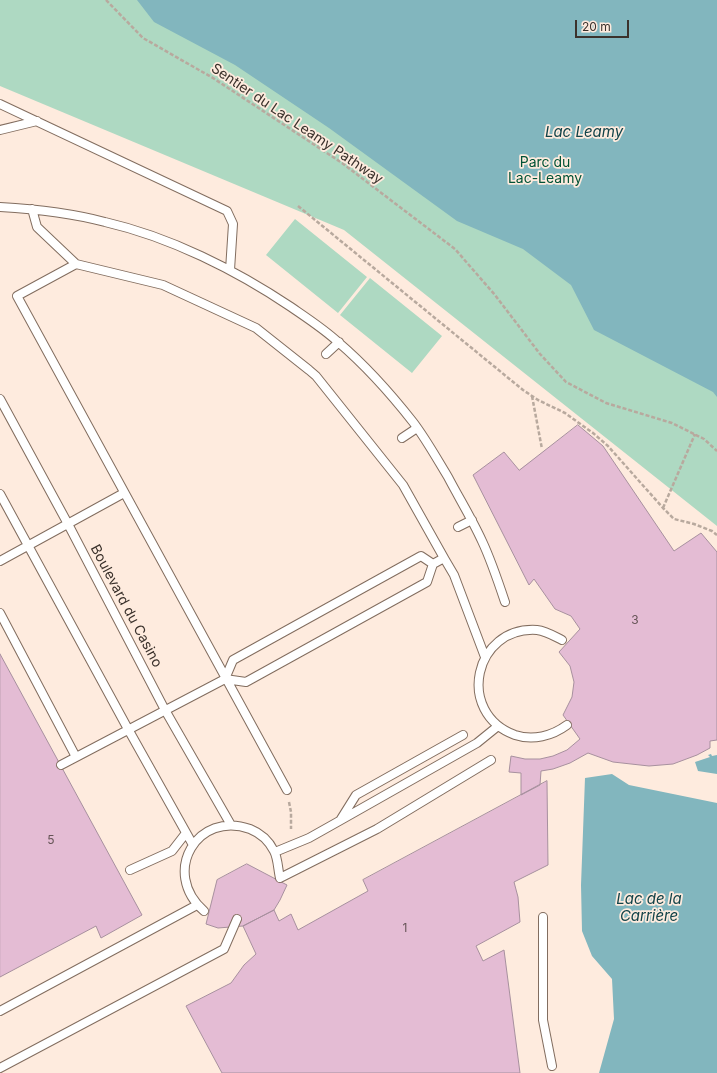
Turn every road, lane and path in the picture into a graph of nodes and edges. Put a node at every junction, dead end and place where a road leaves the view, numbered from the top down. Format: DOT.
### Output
graph roads {
  1 [pos="106,0"];
  2 [pos="0,104"];
  3 [pos="37,121"];
  4 [pos="0,130"];
  5 [pos="298,206"];
  6 [pos="0,207"];
  7 [pos="32,209"];
  8 [pos="76,264"];
  9 [pos="230,270"];
  10 [pos="339,342"];
  11 [pos="326,354"];
  12 [pos="532,396"];
  13 [pos="0,399"];
  14 [pos="417,428"];
  15 [pos="695,434"];
  16 [pos="402,438"];
  17 [pos="542,448"];
  18 [pos="717,451"];
  19 [pos="124,493"];
  20 [pos="0,494"];
  21 [pos="663,508"];
  22 [pos="472,520"];
  23 [pos="68,524"];
  24 [pos="458,527"];
  25 [pos="717,534"];
  26 [pos="28,546"];
  27 [pos="444,558"];
  28 [pos="0,561"];
  29 [pos="433,564"];
  30 [pos="505,602"];
  31 [pos="0,613"];
  32 [pos="562,640"];
  33 [pos="485,657"];
  34 [pos="225,679"];
  35 [pos="165,710"];
  36 [pos="567,725"];
  37 [pos="498,726"];
  38 [pos="128,729"];
  39 [pos="463,735"];
  40 [pos="76,757"];
  41 [pos="491,760"];
  42 [pos="60,766"];
  43 [pos="286,790"];
  44 [pos="291,812"];
  45 [pos="340,820"];
  46 [pos="231,825"];
  47 [pos="291,829"];
  48 [pos="186,832"];
  49 [pos="193,845"];
  50 [pos="275,852"];
  51 [pos="130,870"];
  52 [pos="197,905"];
  53 [pos="204,911"];
  54 [pos="543,917"];
  55 [pos="237,919"];
  56 [pos="0,1010"];
  57 [pos="552,1066"];
  58 [pos="0,1068"];
  1 -- 15 [label="path, Sentier du Lac Leamy Pathway"];
  2 -- 3 [label="lane"];
  3 -- 4 [label="lane"];
  3 -- 9 [label="lane"];
  5 -- 12 [label="path"];
  6 -- 7 [label="lane"];
  7 -- 8 [label="lane"];
  7 -- 9 [label="lane"];
  8 -- 19 [label="lane"];
  8 -- 27 [label="lane"];
  9 -- 10 [label="lane"];
  10 -- 11 [label="lane"];
  10 -- 14 [label="lane"];
  12 -- 17 [label="path"];
  12 -- 21 [label="path"];
  13 -- 23 [label="lane, Boulevard du Casino"];
  14 -- 16 [label="lane"];
  14 -- 22 [label="lane"];
  15 -- 18 [label="path, Sentier du Lac Leamy Pathway"];
  15 -- 21 [label="path"];
  19 -- 23 [label="lane"];
  19 -- 34 [label="lane"];
  20 -- 26 [label="lane"];
  21 -- 25 [label="path"];
  22 -- 24 [label="lane"];
  22 -- 30 [label="lane"];
  23 -- 26 [label="lane"];
  23 -- 35 [label="lane, Boulevard du Casino"];
  26 -- 28 [label="lane"];
  26 -- 38 [label="lane"];
  27 -- 29 [label="lane"];
  27 -- 33 [label="lane"];
  29 -- 34 [label="lane"];
  29 -- 34 [label="lane"];
  31 -- 40 [label="lane"];
  32 -- 33 [label="lane"];
  33 -- 37 [label="lane"];
  34 -- 35 [label="lane"];
  34 -- 43 [label="lane"];
  35 -- 38 [label="lane"];
  35 -- 46 [label="lane, Boulevard du Casino"];
  36 -- 37 [label="lane"];
  37 -- 45 [label="lane"];
  38 -- 40 [label="lane"];
  38 -- 48 [label="lane"];
  39 -- 45 [label="lane"];
  40 -- 42 [label="lane"];
  41 -- 50 [label="lane"];
  44 -- 47 [label="path"];
  45 -- 50 [label="lane"];
  46 -- 49 [label="lane"];
  46 -- 50 [label="lane"];
  48 -- 49 [label="lane"];
  48 -- 51 [label="lane"];
  49 -- 52 [label="lane"];
  52 -- 53 [label="lane"];
  52 -- 56 [label="lane"];
  54 -- 57 [label="lane"];
  55 -- 58 [label="lane"];
}
